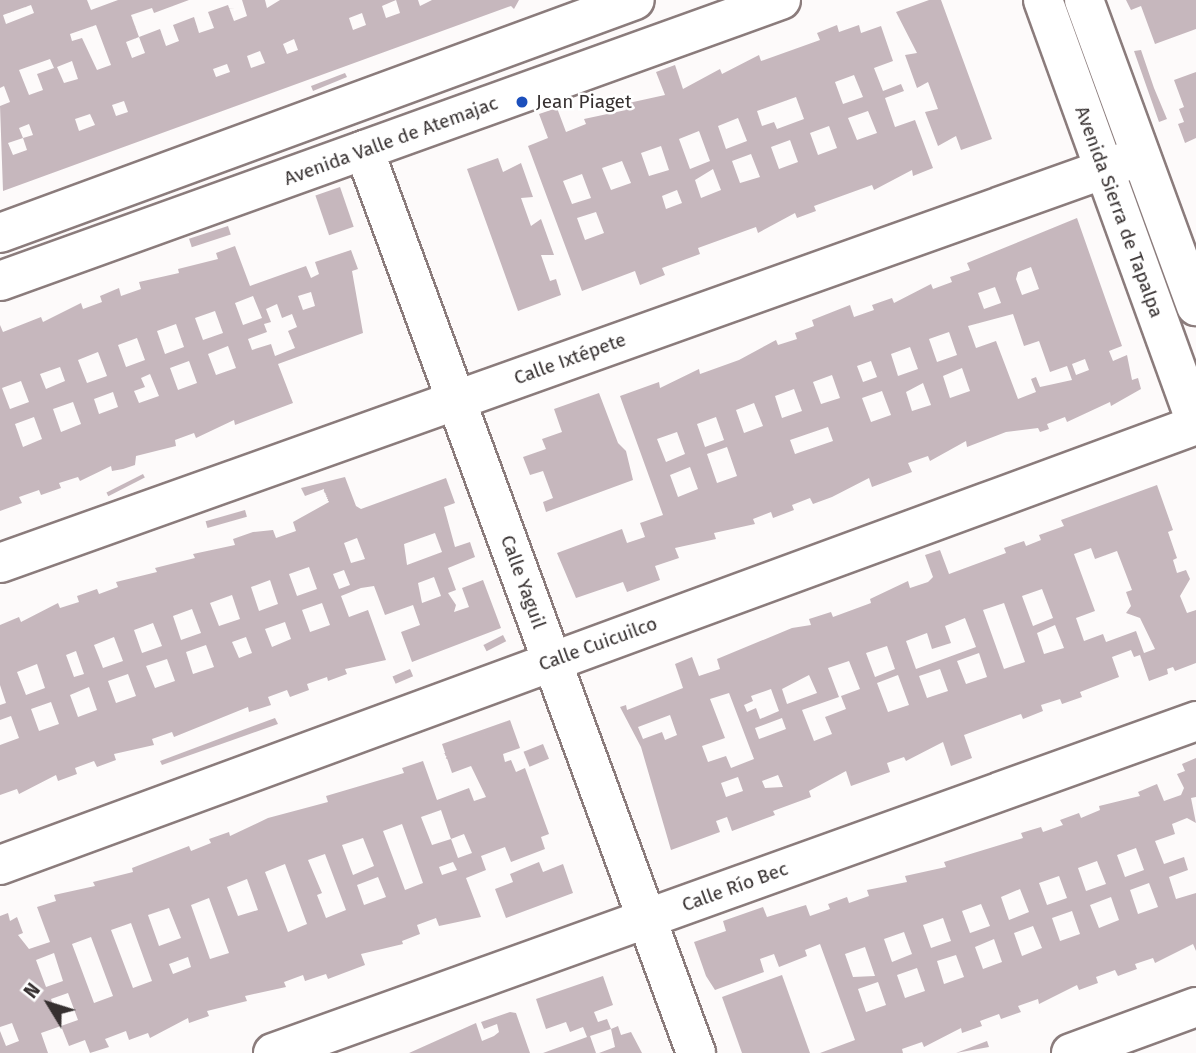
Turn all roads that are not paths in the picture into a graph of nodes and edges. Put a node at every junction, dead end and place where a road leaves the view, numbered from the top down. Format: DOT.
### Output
graph roads {
  1 [pos="560,0"];
  2 [pos="635,0"];
  3 [pos="781,0"];
  4 [pos="1043,0"];
  5 [pos="1084,0"];
  6 [pos="540,35"];
  7 [pos="364,150"];
  8 [pos="1141,156"];
  9 [pos="1103,170"];
  10 [pos="0,233"];
  11 [pos="0,281"];
  12 [pos="1196,306"];
  13 [pos="455,400"];
  14 [pos="1196,424"];
  15 [pos="0,563"];
  16 [pos="552,661"];
  17 [pos="1196,722"];
  18 [pos="0,865"];
  19 [pos="646,919"];
  20 [pos="1196,1007"];
  21 [pos="273,1053"];
  22 [pos="696,1053"];
  23 [pos="1071,1053"];
  1 -- 6 [label="street"];
  2 -- 6 [label="street"];
  3 -- 7 [label="street, Avenida Valle de Atemajac"];
  4 -- 9 [label="street, Avenida Sierra de Tapalpa"];
  5 -- 8 [label="street, Avenida Sierra de Tapalpa"];
  6 -- 10 [label="street"];
  7 -- 11 [label="street, Avenida Valle de Atemajac"];
  7 -- 13 [label="street, Calle Yaguil"];
  8 -- 9 [label="street, Calle Ixtépete"];
  8 -- 12 [label="street, Avenida Sierra de Tapalpa"];
  9 -- 13 [label="street, Calle Ixtépete"];
  9 -- 14 [label="street, Avenida Sierra de Tapalpa"];
  13 -- 15 [label="street, Calle Ixtépete"];
  13 -- 16 [label="street, Calle Yaguil"];
  14 -- 16 [label="street, Calle Cuicuilco"];
  16 -- 18 [label="street, Calle Cuicuilco"];
  16 -- 19 [label="street, Calle Yaguil"];
  17 -- 19 [label="street, Calle Río Bec"];
  19 -- 21 [label="street, Calle Río Bec"];
  19 -- 22 [label="street, Calle Yaguil"];
  20 -- 23 [label="street"];
}
